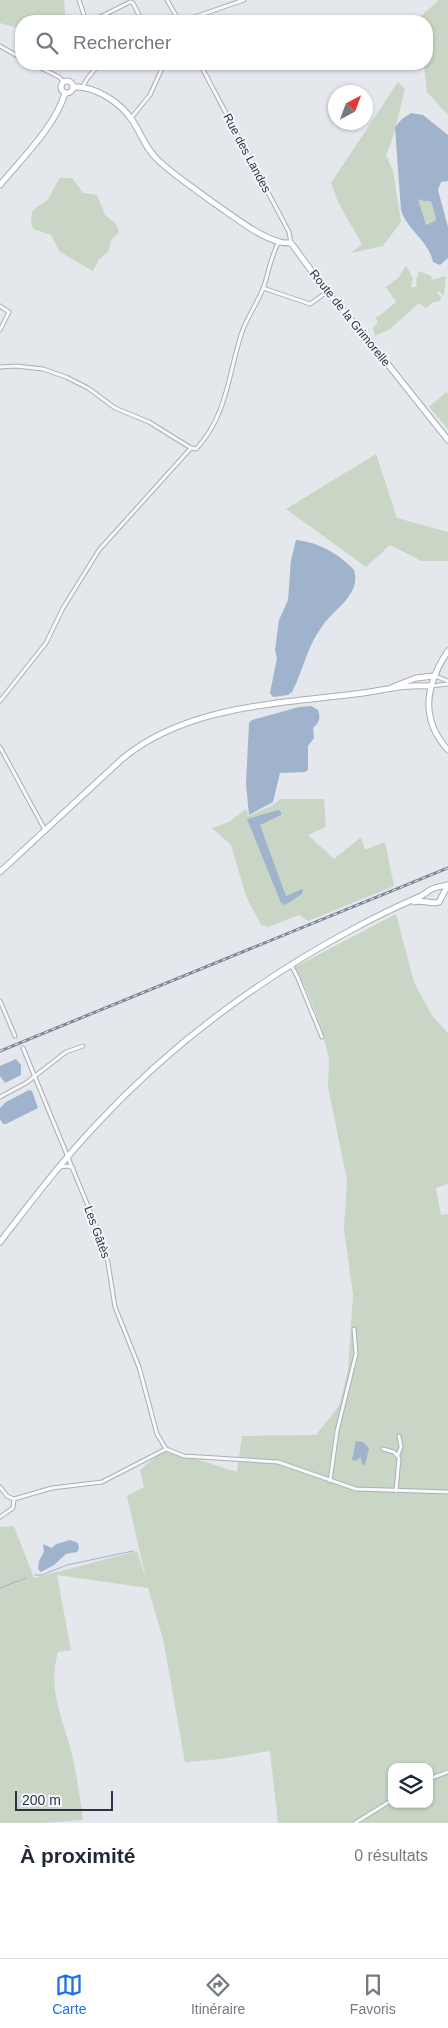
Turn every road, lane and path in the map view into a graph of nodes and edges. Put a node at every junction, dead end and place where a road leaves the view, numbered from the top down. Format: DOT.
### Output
graph roads {
  1 [pos="79,0"];
  2 [pos="167,0"];
  3 [pos="243,0"];
  4 [pos="84,15"];
  5 [pos="104,15"];
  6 [pos="138,15"];
  7 [pos="174,15"];
  8 [pos="200,15"];
  9 [pos="0,46"];
  10 [pos="15,55"];
  11 [pos="45,70"];
  12 [pos="94,70"];
  13 [pos="161,70"];
  14 [pos="203,70"];
  15 [pos="64,82"];
  16 [pos="83,86"];
  17 [pos="74,87"];
  18 [pos="65,93"];
  19 [pos="131,119"];
  20 [pos="0,185"];
  21 [pos="279,242"];
  22 [pos="291,244"];
  23 [pos="263,288"];
  24 [pos="328,292"];
  25 [pos="0,306"];
  26 [pos="0,330"];
  27 [pos="0,367"];
  28 [pos="448,440"];
  29 [pos="191,448"];
  30 [pos="448,651"];
  31 [pos="433,678"];
  32 [pos="448,682"];
  33 [pos="430,686"];
  34 [pos="387,689"];
  35 [pos="0,701"];
  36 [pos="0,747"];
  37 [pos="448,750"];
  38 [pos="46,830"];
  39 [pos="0,872"];
  40 [pos="448,885"];
  41 [pos="436,888"];
  42 [pos="428,892"];
  43 [pos="442,895"];
  44 [pos="430,902"];
  45 [pos="380,915"];
  46 [pos="291,965"];
  47 [pos="0,1001"];
  48 [pos="15,1036"];
  49 [pos="322,1037"];
  50 [pos="83,1046"];
  51 [pos="23,1048"];
  52 [pos="34,1075"];
  53 [pos="0,1097"];
  54 [pos="68,1156"];
  55 [pos="57,1168"];
  56 [pos="73,1168"];
  57 [pos="0,1242"];
  58 [pos="354,1329"];
  59 [pos="399,1436"];
  60 [pos="166,1449"];
  61 [pos="383,1449"];
  62 [pos="398,1455"];
  63 [pos="330,1480"];
  64 [pos="0,1487"];
  65 [pos="396,1490"];
  66 [pos="448,1492"];
  67 [pos="14,1499"];
  68 [pos="0,1517"];
  69 [pos="448,1772"];
  70 [pos="433,1777"];
  71 [pos="388,1802"];
  72 [pos="355,1823"];
  1 -- 4 [label="street"];
  2 -- 7 [label="street"];
  3 -- 8 [label="street"];
  5 -- 6 [label="street"];
  9 -- 10 [label="street"];
  11 -- 15 [label="street"];
  12 -- 16 [label="street"];
  13 -- 19 [label="street"];
  14 -- 22 [label="street, Rue des Landes"];
  15 -- 17 [label="street"];
  15 -- 18 [label="street"];
  16 -- 17 [label="street"];
  16 -- 19 [label="street"];
  17 -- 18 [label="street"];
  18 -- 20 [label="street"];
  19 -- 21 [label="street"];
  21 -- 22 [label="street"];
  21 -- 23 [label="street"];
  22 -- 24 [label="street, Route de la Grimorelle"];
  23 -- 24 [label="street"];
  23 -- 29 [label="street"];
  24 -- 28 [label="street, Route de la Grimorelle"];
  25 -- 26 [label="street"];
  27 -- 29 [label="street"];
  29 -- 35 [label="street"];
  30 -- 31 [label="street"];
  31 -- 32 [label="street"];
  31 -- 33 [label="street"];
  31 -- 34 [label="street"];
  32 -- 33 [label="street"];
  33 -- 34 [label="street"];
  33 -- 37 [label="street"];
  34 -- 38 [label="street"];
  36 -- 38 [label="street"];
  38 -- 39 [label="street"];
  40 -- 41 [label="street"];
  40 -- 43 [label="street"];
  41 -- 42 [label="street"];
  41 -- 43 [label="street"];
  42 -- 44 [label="street"];
  42 -- 45 [label="street"];
  43 -- 44 [label="street"];
  44 -- 45 [label="street"];
  45 -- 46 [label="street"];
  46 -- 49 [label="street"];
  46 -- 54 [label="street"];
  47 -- 48 [label="street"];
  50 -- 52 [label="street"];
  51 -- 52 [label="street, Les Gâtès"];
  52 -- 53 [label="street"];
  52 -- 54 [label="street, Les Gâtès"];
  54 -- 55 [label="street"];
  54 -- 56 [label="street, Les Gâtès"];
  55 -- 56 [label="street"];
  55 -- 57 [label="street"];
  56 -- 60 [label="street, Les Gâtès"];
  58 -- 63 [label="street"];
  59 -- 62 [label="street"];
  60 -- 63 [label="street"];
  60 -- 67 [label="street"];
  61 -- 62 [label="street"];
  62 -- 65 [label="street"];
  63 -- 65 [label="street"];
  64 -- 67 [label="street"];
  65 -- 66 [label="street"];
  67 -- 68 [label="street"];
  69 -- 70 [label="street"];
  71 -- 72 [label="street"];
}
